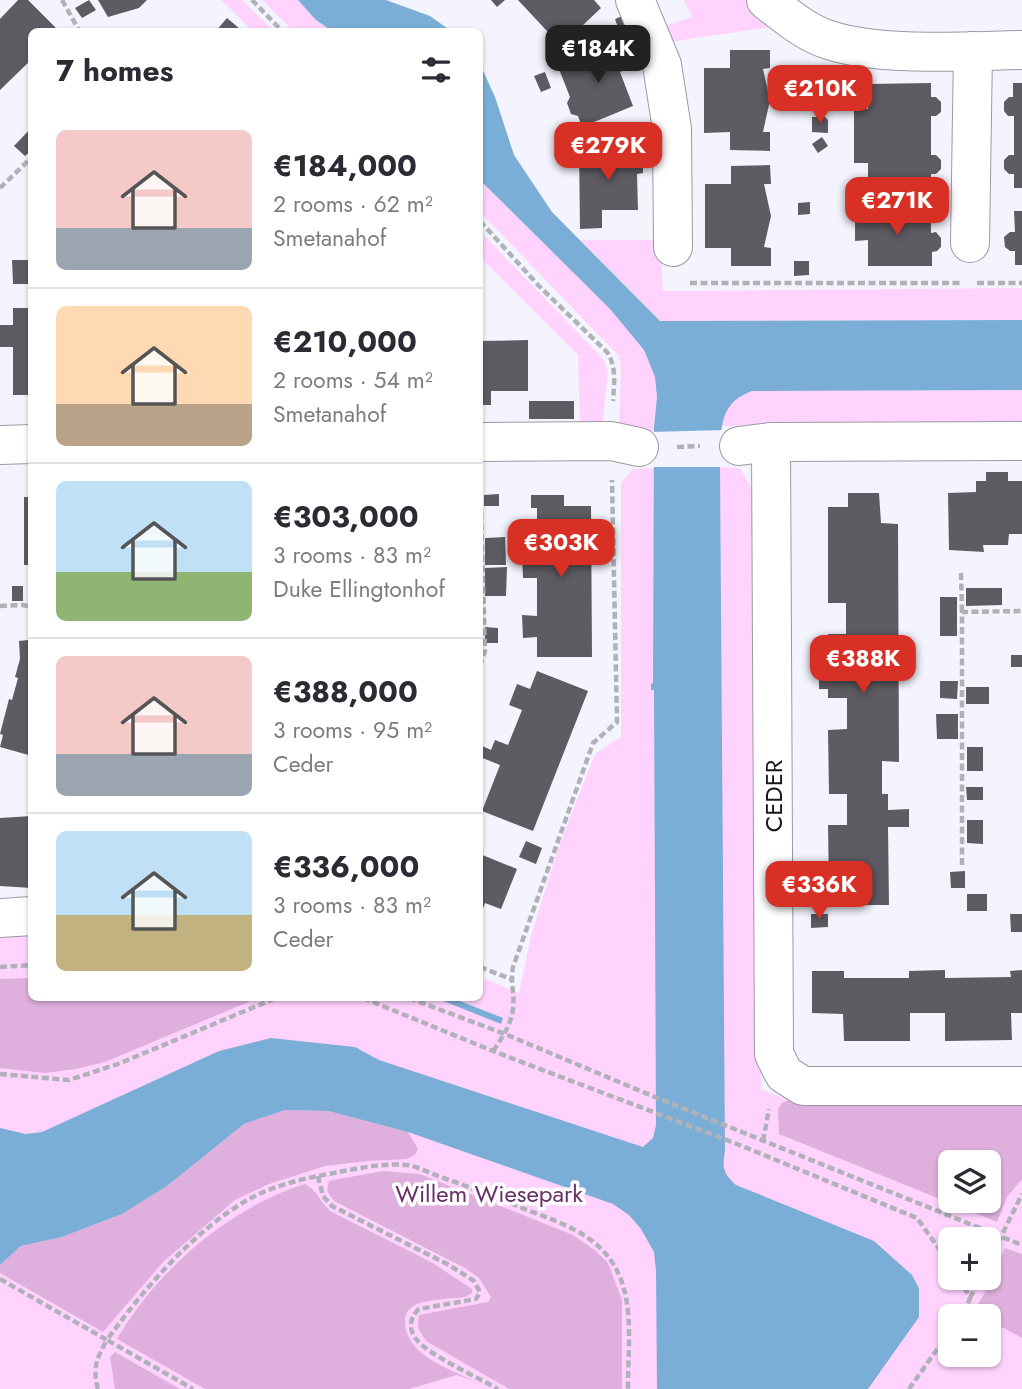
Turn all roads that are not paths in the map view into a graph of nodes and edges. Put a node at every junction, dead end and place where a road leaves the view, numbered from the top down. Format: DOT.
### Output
graph roads {
  1 [pos="635,0"];
  2 [pos="766,0"];
  3 [pos="1022,50"];
  4 [pos="973,51"];
  5 [pos="970,243"];
  6 [pos="673,247"];
  7 [pos="1022,441"];
  8 [pos="483,442"];
  9 [pos="0,444"];
  10 [pos="28,444"];
  11 [pos="625,444"];
  12 [pos="28,916"];
  13 [pos="0,918"];
  14 [pos="1022,1086"];
  1 -- 6 [label="street"];
  2 -- 4 [label="street"];
  3 -- 4 [label="street"];
  4 -- 5 [label="street"];
  7 -- 14 [label="street, CEDER"];
  8 -- 11 [label="street"];
  9 -- 10 [label="street"];
  12 -- 13 [label="street"];
}
